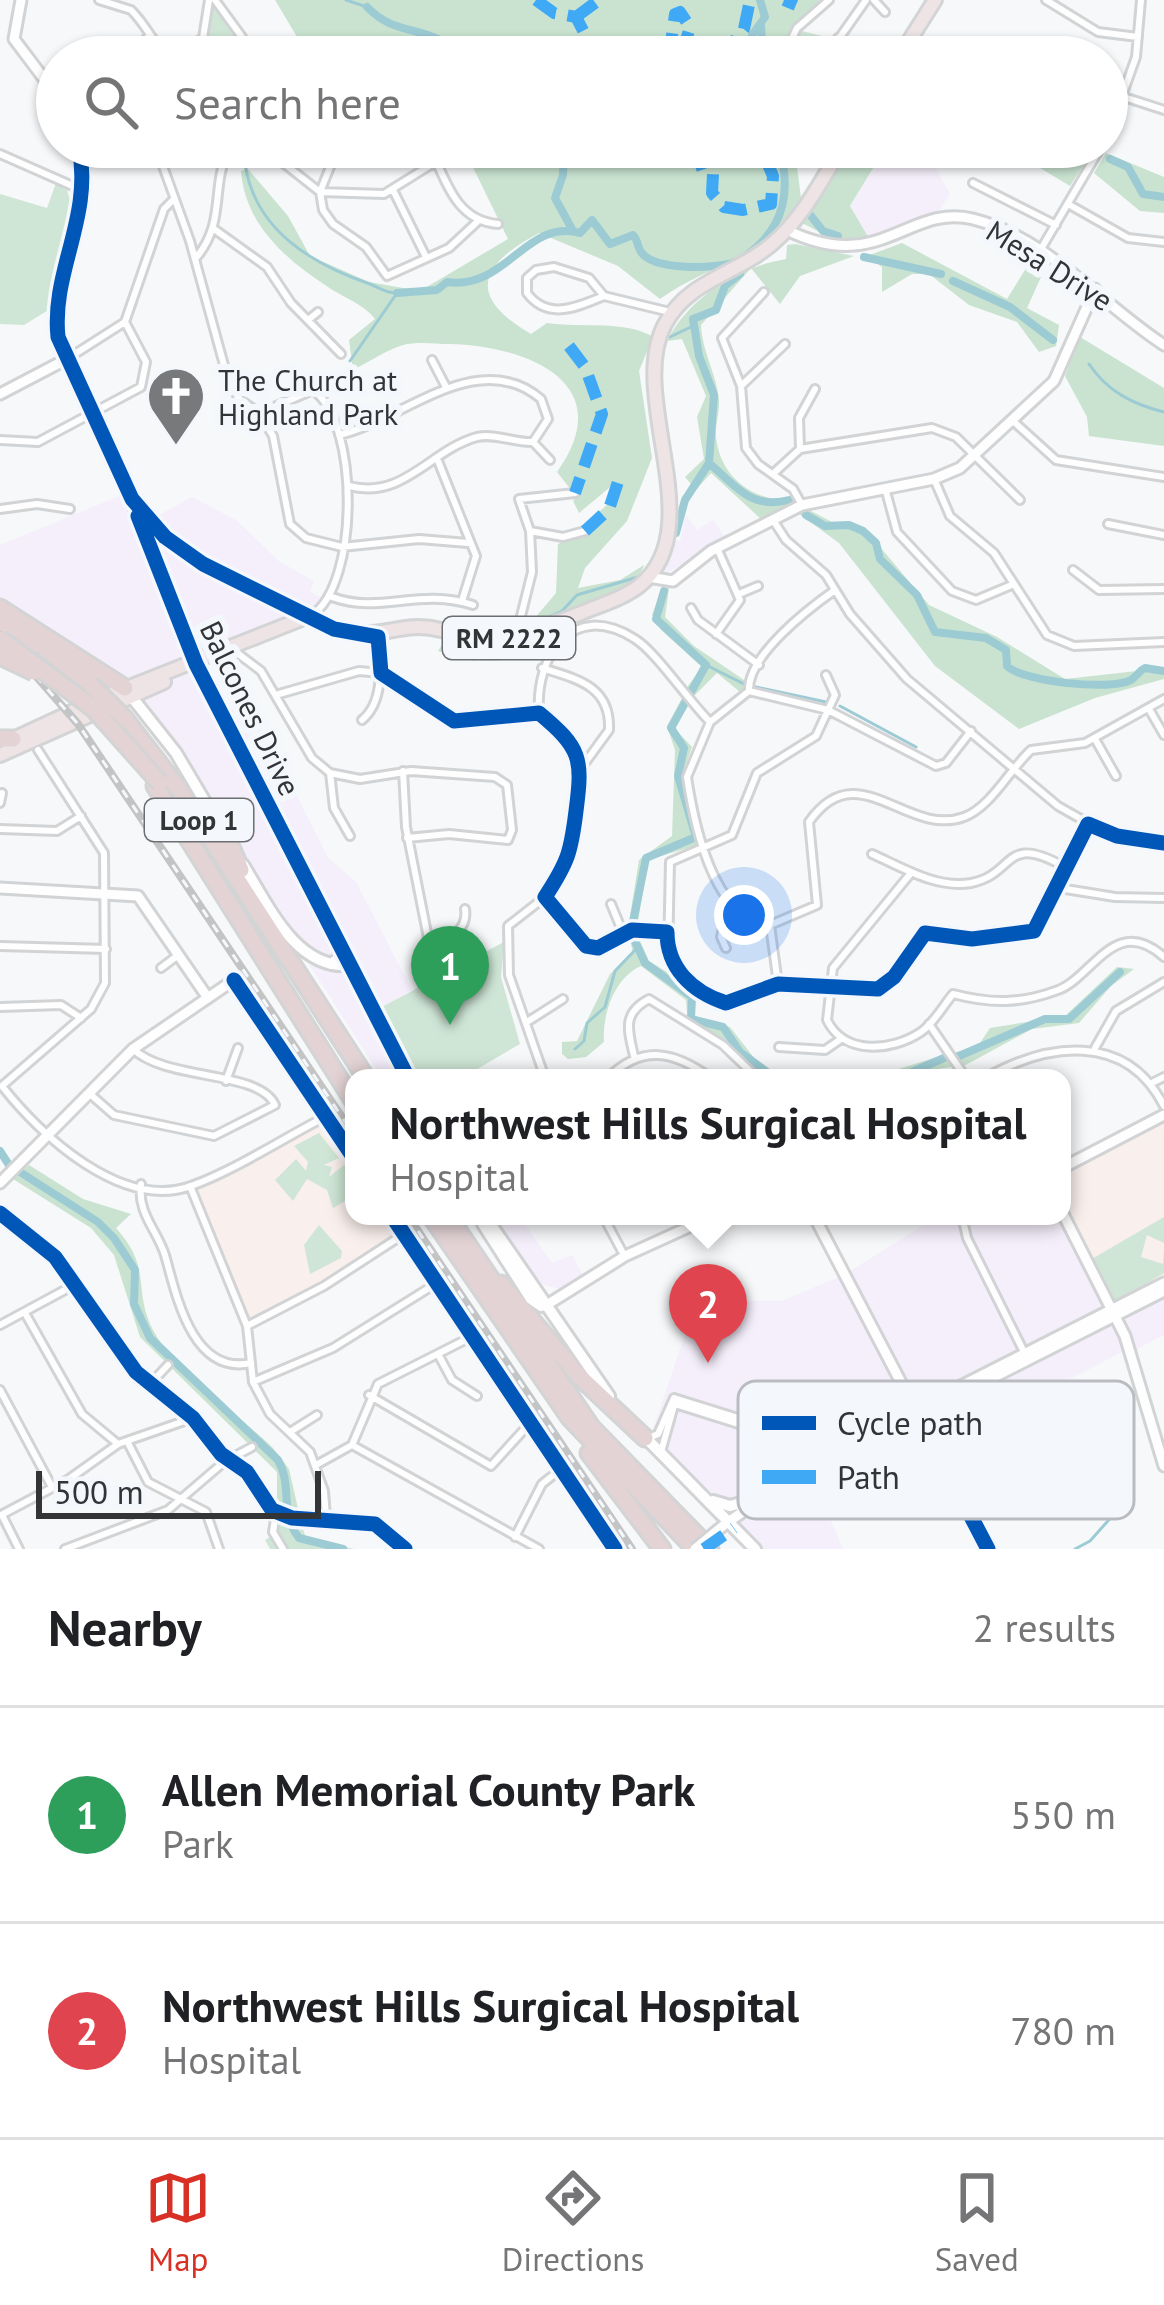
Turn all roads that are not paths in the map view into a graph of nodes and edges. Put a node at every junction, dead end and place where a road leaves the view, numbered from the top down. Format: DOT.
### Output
graph roads {
  1 [pos="21,0"];
  2 [pos="99,0"];
  3 [pos="212,0"];
  4 [pos="829,0"];
  5 [pos="870,0"];
  6 [pos="935,0"];
  7 [pos="1046,0"];
  8 [pos="1141,0"];
  9 [pos="113,1"];
  10 [pos="885,12"];
  11 [pos="146,36"];
  12 [pos="204,36"];
  13 [pos="241,36"];
  14 [pos="793,36"];
  15 [pos="840,36"];
  16 [pos="912,36"];
  17 [pos="1138,37"];
  18 [pos="14,39"];
  19 [pos="0,47"];
  20 [pos="36,68"];
  21 [pos="1128,80"];
  22 [pos="1128,98"];
  23 [pos="1164,110"];
  24 [pos="1,152"];
  25 [pos="81,168"];
  26 [pos="163,168"];
  27 [pos="222,168"];
  28 [pos="290,168"];
  29 [pos="330,168"];
  30 [pos="426,168"];
  31 [pos="440,168"];
  32 [pos="828,168"];
  33 [pos="1089,168"];
  34 [pos="973,183"];
  35 [pos="393,190"];
  36 [pos="84,191"];
  37 [pos="320,192"];
  38 [pos="174,200"];
  39 [pos="1068,204"];
  40 [pos="477,223"];
  41 [pos="498,224"];
  42 [pos="1056,225"];
  43 [pos="214,230"];
  44 [pos="787,230"];
  45 [pos="1164,242"];
  46 [pos="1039,252"];
  47 [pos="194,259"];
  48 [pos="427,259"];
  49 [pos="1096,289"];
  50 [pos="764,292"];
  51 [pos="604,296"];
  52 [pos="318,312"];
  53 [pos="671,313"];
  54 [pos="308,320"];
  55 [pos="125,322"];
  56 [pos="1162,342"];
  57 [pos="785,344"];
  58 [pos="341,354"];
  59 [pos="67,359"];
  60 [pos="432,360"];
  61 [pos="741,386"];
  62 [pos="446,387"];
  63 [pos="815,389"];
  64 [pos="0,394"];
  65 [pos="259,413"];
  66 [pos="92,415"];
  67 [pos="1013,422"];
  68 [pos="339,435"];
  69 [pos="0,440"];
  70 [pos="533,442"];
  71 [pos="800,448"];
  72 [pos="974,456"];
  73 [pos="550,460"];
  74 [pos="438,461"];
  75 [pos="776,472"];
  76 [pos="1164,477"];
  77 [pos="934,479"];
  78 [pos="349,486"];
  79 [pos="885,488"];
  80 [pos="575,494"];
  81 [pos="132,499"];
  82 [pos="1020,500"];
  83 [pos="802,505"];
  84 [pos="0,509"];
  85 [pos="70,509"];
  86 [pos="773,520"];
  87 [pos="1108,524"];
  88 [pos="152,525"];
  89 [pos="530,531"];
  90 [pos="585,531"];
  91 [pos="1164,535"];
  92 [pos="165,537"];
  93 [pos="468,543"];
  94 [pos="342,547"];
  95 [pos="717,548"];
  96 [pos="151,552"];
  97 [pos="1072,570"];
  98 [pos="648,577"];
  99 [pos="1014,584"];
  100 [pos="758,586"];
  101 [pos="835,590"];
  102 [pos="1164,590"];
  103 [pos="740,594"];
  104 [pos="332,596"];
  105 [pos="462,602"];
  106 [pos="473,605"];
  107 [pos="691,608"];
  108 [pos="0,615"];
  109 [pos="309,616"];
  110 [pos="334,629"];
  111 [pos="270,633"];
  112 [pos="716,634"];
  113 [pos="517,636"];
  114 [pos="378,637"];
  115 [pos="0,641"];
  116 [pos="1164,642"];
  117 [pos="232,649"];
  118 [pos="0,656"];
  119 [pos="196,664"];
  120 [pos="759,665"];
  121 [pos="542,668"];
  122 [pos="381,673"];
  123 [pos="826,675"];
  124 [pos="48,678"];
  125 [pos="131,687"];
  126 [pos="749,691"];
  127 [pos="278,694"];
  128 [pos="1164,699"];
  129 [pos="142,708"];
  130 [pos="1149,709"];
  131 [pos="828,710"];
  132 [pos="539,713"];
  133 [pos="362,720"];
  134 [pos="710,722"];
  135 [pos="971,730"];
  136 [pos="1164,735"];
  137 [pos="1095,739"];
  138 [pos="4,741"];
  139 [pos="38,750"];
  140 [pos="0,755"];
  141 [pos="582,766"];
  142 [pos="1014,767"];
  143 [pos="403,771"];
  144 [pos="330,773"];
  145 [pos="1116,776"];
  146 [pos="158,784"];
  147 [pos="82,815"];
  148 [pos="1088,824"];
  149 [pos="0,829"];
  150 [pos="350,836"];
  151 [pos="407,838"];
  152 [pos="1164,843"];
  153 [pos="230,845"];
  154 [pos="706,846"];
  155 [pos="872,854"];
  156 [pos="896,866"];
  157 [pos="1063,866"];
  158 [pos="911,873"];
  159 [pos="899,883"];
  160 [pos="1053,887"];
  161 [pos="0,888"];
  162 [pos="106,891"];
  163 [pos="545,897"];
  164 [pos="1164,898"];
  165 [pos="729,903"];
  166 [pos="610,904"];
  167 [pos="465,909"];
  168 [pos="770,925"];
  169 [pos="667,932"];
  170 [pos="623,933"];
  171 [pos="265,935"];
  172 [pos="338,942"];
  173 [pos="0,946"];
  174 [pos="726,948"];
  175 [pos="106,949"];
  176 [pos="178,955"];
  177 [pos="1164,957"];
  178 [pos="327,965"];
  179 [pos="350,965"];
  180 [pos="161,968"];
  181 [pos="1164,982"];
  182 [pos="778,984"];
  183 [pos="829,984"];
  184 [pos="285,994"];
  185 [pos="208,998"];
  186 [pos="563,999"];
  187 [pos="0,1006"];
  188 [pos="80,1018"];
  189 [pos="526,1022"];
  190 [pos="929,1024"];
  191 [pos="841,1039"];
  192 [pos="779,1047"];
  193 [pos="238,1048"];
  194 [pos="1095,1048"];
  195 [pos="133,1049"];
  196 [pos="634,1056"];
  197 [pos="356,1069"];
  198 [pos="357,1069"];
  199 [pos="403,1069"];
  200 [pos="542,1069"];
  201 [pos="619,1069"];
  202 [pos="695,1069"];
  203 [pos="748,1069"];
  204 [pos="960,1069"];
  205 [pos="1007,1069"];
  206 [pos="345,1075"];
  207 [pos="1164,1077"];
  208 [pos="226,1081"];
  209 [pos="1150,1084"];
  210 [pos="1,1085"];
  211 [pos="345,1088"];
  212 [pos="87,1091"];
  213 [pos="1164,1110"];
  214 [pos="326,1116"];
  215 [pos="48,1138"];
  216 [pos="345,1144"];
  217 [pos="1071,1163"];
  218 [pos="0,1184"];
  219 [pos="141,1184"];
  220 [pos="190,1186"];
  221 [pos="0,1213"];
  222 [pos="398,1225"];
  223 [pos="446,1225"];
  224 [pos="447,1225"];
  225 [pos="447,1225"];
  226 [pos="449,1225"];
  227 [pos="487,1225"];
  228 [pos="488,1225"];
  229 [pos="608,1225"];
  230 [pos="693,1225"];
  231 [pos="819,1225"];
  232 [pos="964,1225"];
  233 [pos="1069,1225"];
  234 [pos="404,1234"];
  235 [pos="625,1256"];
  236 [pos="437,1283"];
  237 [pos="77,1284"];
  238 [pos="501,1284"];
  239 [pos="530,1285"];
  240 [pos="1164,1287"];
  241 [pos="572,1290"];
  242 [pos="545,1306"];
  243 [pos="25,1313"];
  244 [pos="1113,1313"];
  245 [pos="0,1325"];
  246 [pos="247,1326"];
  247 [pos="565,1335"];
  248 [pos="472,1336"];
  249 [pos="438,1354"];
  250 [pos="1026,1357"];
  251 [pos="251,1363"];
  252 [pos="168,1366"];
  253 [pos="901,1381"];
  254 [pos="978,1381"];
  255 [pos="253,1382"];
  256 [pos="150,1385"];
  257 [pos="0,1390"];
  258 [pos="369,1395"];
  259 [pos="477,1396"];
  260 [pos="675,1401"];
  261 [pos="317,1415"];
  262 [pos="193,1418"];
  263 [pos="571,1418"];
  264 [pos="738,1419"];
  265 [pos="530,1424"];
  266 [pos="290,1432"];
  267 [pos="645,1438"];
  268 [pos="123,1442"];
  269 [pos="352,1445"];
  270 [pos="615,1446"];
  271 [pos="252,1447"];
  272 [pos="661,1453"];
  273 [pos="231,1460"];
  274 [pos="316,1465"];
  275 [pos="1164,1466"];
  276 [pos="561,1469"];
  277 [pos="637,1476"];
  278 [pos="53,1489"];
  279 [pos="185,1498"];
  280 [pos="707,1498"];
  281 [pos="738,1503"];
  282 [pos="738,1510"];
  283 [pos="1,1514"];
  284 [pos="278,1514"];
  285 [pos="738,1514"];
  286 [pos="326,1517"];
  287 [pos="972,1519"];
  288 [pos="727,1522"];
  289 [pos="515,1537"];
  290 [pos="19,1549"];
  291 [pos="65,1549"];
  292 [pos="219,1549"];
  293 [pos="284,1549"];
  294 [pos="405,1549"];
  295 [pos="539,1549"];
  296 [pos="615,1549"];
  297 [pos="662,1549"];
  298 [pos="704,1549"];
  299 [pos="755,1549"];
  300 [pos="988,1549"];
  1 -- 18 [label="street"];
  2 -- 9 [label="street"];
  3 -- 12 [label="street"];
  3 -- 13 [label="street"];
  4 -- 14 [label="street"];
  5 -- 10 [label="street"];
  5 -- 15 [label="street"];
  6 -- 16 [label="main road"];
  7 -- 17 [label="street"];
  8 -- 17 [label="street"];
  9 -- 11 [label="street"];
  17 -- 21 [label="street"];
  18 -- 19 [label="street"];
  18 -- 20 [label="street"];
  22 -- 23 [label="street"];
  24 -- 36 [label="street"];
  25 -- 36 [label="street"];
  26 -- 38 [label="street"];
  27 -- 43 [label="street"];
  28 -- 37 [label="street"];
  29 -- 37 [label="street"];
  30 -- 35 [label="street"];
  31 -- 40 [label="street"];
  32 -- 44 [label="main road"];
  33 -- 39 [label="street"];
  34 -- 42 [label="street"];
  35 -- 37 [label="street"];
  35 -- 48 [label="street"];
  36 -- 59 [label="street"];
  37 -- 48 [label="street"];
  38 -- 47 [label="street"];
  38 -- 55 [label="street"];
  39 -- 42 [label="street"];
  39 -- 45 [label="street"];
  40 -- 41 [label="street"];
  40 -- 48 [label="street"];
  42 -- 46 [label="street"];
  43 -- 47 [label="street"];
  43 -- 54 [label="street"];
  44 -- 46 [label="street, Mesa Drive"];
  44 -- 53 [label="main road"];
  46 -- 49 [label="street, Mesa Drive"];
  47 -- 65 [label="street"];
  49 -- 56 [label="street, Mesa Drive"];
  49 -- 67 [label="street"];
  50 -- 61 [label="street"];
  51 -- 51 [label="street"];
  51 -- 53 [label="street"];
  52 -- 54 [label="street"];
  53 -- 98 [label="main road"];
  54 -- 58 [label="street"];
  55 -- 59 [label="street"];
  55 -- 66 [label="street"];
  57 -- 61 [label="street"];
  59 -- 64 [label="street"];
  59 -- 66 [label="street"];
  60 -- 62 [label="street"];
  61 -- 75 [label="street"];
  62 -- 68 [label="street"];
  62 -- 70 [label="street"];
  63 -- 71 [label="street"];
  65 -- 68 [label="street"];
  65 -- 94 [label="street"];
  66 -- 69 [label="street"];
  66 -- 81 [label="street"];
  67 -- 72 [label="street"];
  67 -- 76 [label="street"];
  68 -- 78 [label="street"];
  70 -- 73 [label="street"];
  70 -- 74 [label="street"];
  71 -- 72 [label="street"];
  71 -- 75 [label="street"];
  72 -- 77 [label="street"];
  72 -- 82 [label="street"];
  74 -- 78 [label="street"];
  74 -- 93 [label="street"];
  75 -- 83 [label="street"];
  77 -- 79 [label="street"];
  77 -- 99 [label="street"];
  78 -- 94 [label="street"];
  79 -- 83 [label="street"];
  79 -- 99 [label="street"];
  80 -- 89 [label="street"];
  81 -- 88 [label="street"];
  81 -- 96 [label="street"];
  83 -- 86 [label="street"];
  84 -- 85 [label="street"];
  86 -- 95 [label="street"];
  86 -- 101 [label="street"];
  87 -- 91 [label="street"];
  88 -- 92 [label="street"];
  88 -- 96 [label="street, Balcones Drive"];
  89 -- 90 [label="street"];
  89 -- 113 [label="street"];
  92 -- 96 [label="street"];
  92 -- 109 [label="street"];
  93 -- 94 [label="street"];
  93 -- 105 [label="street"];
  94 -- 104 [label="street"];
  95 -- 98 [label="street"];
  95 -- 103 [label="street"];
  96 -- 119 [label="street, Balcones Drive"];
  97 -- 102 [label="street"];
  98 -- 113 [label="main road, RM 2222"];
  99 -- 116 [label="street"];
  100 -- 103 [label="street"];
  101 -- 120 [label="street"];
  101 -- 135 [label="street"];
  103 -- 112 [label="street"];
  104 -- 105 [label="street"];
  104 -- 109 [label="street"];
  105 -- 106 [label="street"];
  107 -- 112 [label="street"];
  108 -- 125 [label="highway"];
  108 -- 171 [label="highway, Loop 1, bridge"];
  109 -- 110 [label="main road, RM 2222"];
  109 -- 111 [label="main road, RM 2222"];
  110 -- 111 [label="main road, RM 2222"];
  110 -- 114 [label="main road, RM 2222"];
  111 -- 117 [label="main road, RM 2222"];
  112 -- 120 [label="street"];
  113 -- 114 [label="main road, RM 2222"];
  114 -- 122 [label="street"];
  115 -- 124 [label="highway, Loop 1, bridge"];
  115 -- 146 [label="highway, bridge"];
  117 -- 119 [label="main road, RM 2222"];
  117 -- 127 [label="street"];
  118 -- 124 [label="highway, bridge"];
  119 -- 125 [label="main road, RM 2222"];
  119 -- 172 [label="street, Balcones Drive"];
  120 -- 126 [label="street"];
  121 -- 132 [label="street"];
  121 -- 134 [label="street"];
  121 -- 141 [label="street"];
  122 -- 127 [label="street"];
  122 -- 132 [label="street"];
  122 -- 133 [label="street"];
  123 -- 131 [label="street"];
  124 -- 146 [label="highway, Loop 1, bridge"];
  125 -- 129 [label="main road"];
  125 -- 138 [label="main road, RM 2222"];
  125 -- 140 [label="main road, RM 2222"];
  126 -- 131 [label="street"];
  126 -- 134 [label="street"];
  127 -- 144 [label="street"];
  128 -- 130 [label="street"];
  129 -- 153 [label="main road"];
  130 -- 136 [label="street"];
  130 -- 137 [label="street"];
  131 -- 135 [label="street"];
  131 -- 154 [label="street"];
  132 -- 141 [label="street"];
  134 -- 154 [label="street"];
  135 -- 142 [label="street"];
  137 -- 142 [label="street"];
  137 -- 145 [label="street"];
  139 -- 147 [label="street"];
  141 -- 163 [label="street"];
  142 -- 148 [label="street"];
  142 -- 168 [label="street"];
  143 -- 144 [label="street"];
  143 -- 151 [label="street"];
  143 -- 151 [label="street"];
  144 -- 150 [label="street"];
  146 -- 171 [label="highway"];
  146 -- 184 [label="highway, Loop 1"];
  147 -- 149 [label="street"];
  147 -- 162 [label="street"];
  148 -- 152 [label="street"];
  148 -- 157 [label="street"];
  151 -- 167 [label="street"];
  153 -- 171 [label="highway"];
  153 -- 178 [label="main road"];
  154 -- 165 [label="street"];
  154 -- 169 [label="street"];
  155 -- 156 [label="street"];
  156 -- 158 [label="street"];
  156 -- 159 [label="street"];
  157 -- 158 [label="street"];
  157 -- 160 [label="street"];
  158 -- 159 [label="street"];
  159 -- 183 [label="street"];
  160 -- 164 [label="street"];
  160 -- 183 [label="street"];
  161 -- 162 [label="street"];
  162 -- 175 [label="street"];
  162 -- 176 [label="street"];
  163 -- 170 [label="street"];
  163 -- 189 [label="street"];
  165 -- 168 [label="street"];
  165 -- 174 [label="street"];
  166 -- 170 [label="street"];
  168 -- 182 [label="street"];
  169 -- 170 [label="street"];
  169 -- 182 [label="street"];
  171 -- 184 [label="highway"];
  171 -- 197 [label="highway"];
  171 -- 198 [label="highway, Loop 1"];
  171 -- 206 [label="highway"];
  172 -- 178 [label="main road"];
  172 -- 179 [label="street, Balcones Drive"];
  173 -- 175 [label="street"];
  175 -- 188 [label="street"];
  176 -- 180 [label="street"];
  176 -- 185 [label="street"];
  177 -- 190 [label="street"];
  178 -- 179 [label="main road"];
  179 -- 199 [label="main road, Balcones Drive"];
  181 -- 194 [label="street"];
  182 -- 183 [label="street"];
  183 -- 191 [label="street"];
  184 -- 211 [label="highway, Loop 1"];
  185 -- 195 [label="street"];
  185 -- 214 [label="street"];
  186 -- 189 [label="street"];
  187 -- 188 [label="street"];
  188 -- 210 [label="street"];
  189 -- 200 [label="street"];
  190 -- 191 [label="street"];
  190 -- 204 [label="street"];
  191 -- 192 [label="street"];
  193 -- 208 [label="street"];
  194 -- 205 [label="street"];
  194 -- 209 [label="street"];
  195 -- 208 [label="street"];
  195 -- 212 [label="street"];
  196 -- 201 [label="street"];
  196 -- 202 [label="street"];
  196 -- 203 [label="street"];
  207 -- 209 [label="street"];
  208 -- 212 [label="street"];
  209 -- 213 [label="street"];
  210 -- 215 [label="street"];
  212 -- 215 [label="street"];
  213 -- 217 [label="street"];
  214 -- 216 [label="street"];
  214 -- 220 [label="street"];
  215 -- 218 [label="street"];
  215 -- 219 [label="street"];
  219 -- 220 [label="street"];
  219 -- 251 [label="street"];
  220 -- 246 [label="street"];
  221 -- 237 [label="street"];
  222 -- 234 [label="street"];
  223 -- 298 [label="highway"];
  224 -- 263 [label="highway"];
  225 -- 277 [label="highway"];
  226 -- 238 [label="highway"];
  227 -- 242 [label="main road"];
  228 -- 239 [label="main road"];
  229 -- 235 [label="street"];
  230 -- 235 [label="street"];
  231 -- 253 [label="street"];
  232 -- 250 [label="street"];
  233 -- 244 [label="street"];
  234 -- 236 [label="street"];
  234 -- 246 [label="street"];
  235 -- 241 [label="street"];
  236 -- 248 [label="street"];
  236 -- 255 [label="street"];
  237 -- 243 [label="street"];
  237 -- 256 [label="street"];
  238 -- 267 [label="highway"];
  238 -- 270 [label="highway"];
  239 -- 241 [label="street"];
  239 -- 242 [label="main road"];
  240 -- 244 [label="street"];
  241 -- 242 [label="street"];
  241 -- 247 [label="street"];
  242 -- 247 [label="main road"];
  243 -- 245 [label="street"];
  243 -- 268 [label="street"];
  244 -- 250 [label="street"];
  244 -- 275 [label="street"];
  246 -- 251 [label="street"];
  247 -- 267 [label="main road"];
  248 -- 249 [label="street"];
  248 -- 265 [label="street"];
  249 -- 258 [label="street"];
  249 -- 259 [label="street"];
  250 -- 254 [label="street"];
  251 -- 255 [label="street"];
  252 -- 256 [label="street"];
  255 -- 266 [label="street"];
  256 -- 262 [label="street"];
  257 -- 278 [label="street"];
  258 -- 265 [label="street"];
  258 -- 269 [label="street"];
  260 -- 264 [label="street"];
  260 -- 267 [label="street"];
  260 -- 272 [label="street"];
  261 -- 266 [label="street"];
  262 -- 268 [label="street"];
  262 -- 273 [label="street"];
  263 -- 297 [label="highway"];
  263 -- 298 [label="highway"];
  265 -- 276 [label="street"];
  266 -- 274 [label="street"];
  267 -- 272 [label="main road"];
  268 -- 278 [label="street"];
  268 -- 279 [label="street"];
  269 -- 274 [label="street"];
  269 -- 289 [label="street"];
  270 -- 277 [label="highway"];
  270 -- 298 [label="highway"];
  271 -- 273 [label="street"];
  272 -- 280 [label="main road"];
  273 -- 279 [label="street"];
  273 -- 284 [label="street"];
  274 -- 286 [label="street"];
  276 -- 289 [label="street"];
  276 -- 296 [label="street"];
  277 -- 298 [label="highway"];
  278 -- 283 [label="street"];
  279 -- 291 [label="street"];
  279 -- 292 [label="street"];
  280 -- 281 [label="main road"];
  280 -- 288 [label="main road"];
  282 -- 288 [label="street"];
  283 -- 290 [label="street"];
  284 -- 286 [label="street"];
  284 -- 293 [label="street"];
  285 -- 288 [label="street"];
  286 -- 294 [label="street"];
  287 -- 300 [label="street"];
  288 -- 298 [label="street, bridge"];
  288 -- 299 [label="main road"];
  289 -- 295 [label="street"];
}
